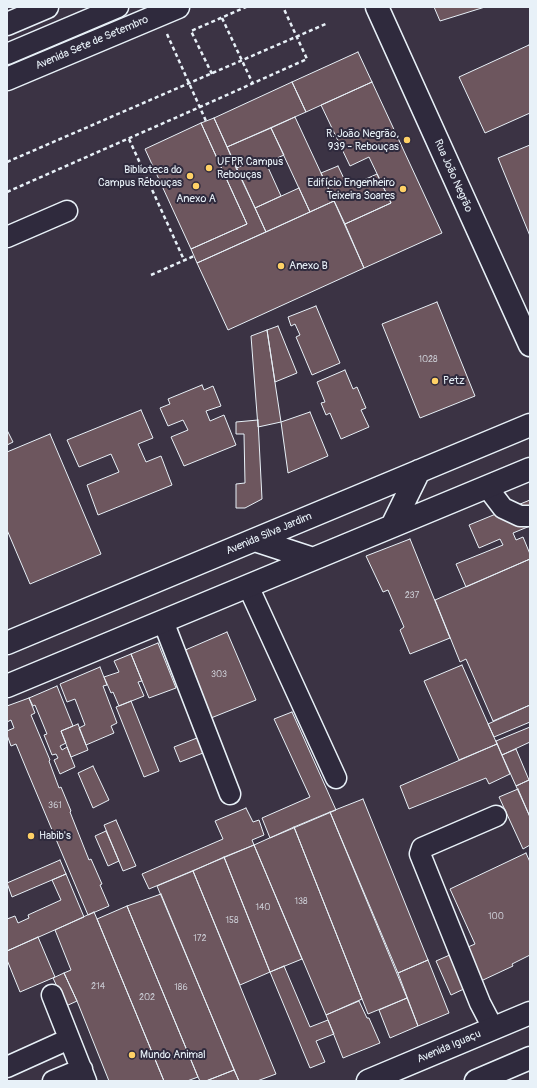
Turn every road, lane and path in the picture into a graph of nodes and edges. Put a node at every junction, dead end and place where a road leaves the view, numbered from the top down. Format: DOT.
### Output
graph roads {
  1 [pos="47,7"];
  2 [pos="118,7"];
  3 [pos="178,7"];
  4 [pos="246,7"];
  5 [pos="283,7"];
  6 [pos="377,7"];
  7 [pos="222,18"];
  8 [pos="328,23"];
  9 [pos="7,24"];
  10 [pos="167,34"];
  11 [pos="296,37"];
  12 [pos="7,54"];
  13 [pos="242,61"];
  14 [pos="212,74"];
  15 [pos="7,79"];
  16 [pos="189,84"];
  17 [pos="253,84"];
  18 [pos="200,107"];
  19 [pos="206,121"];
  20 [pos="129,139"];
  21 [pos="7,162"];
  22 [pos="7,192"];
  23 [pos="68,212"];
  24 [pos="7,237"];
  25 [pos="194,256"];
  26 [pos="184,260"];
  27 [pos="151,274"];
  28 [pos="530,345"];
  29 [pos="530,425"];
  30 [pos="530,469"];
  31 [pos="419,471"];
  32 [pos="487,487"];
  33 [pos="530,516"];
  34 [pos="392,526"];
  35 [pos="256,540"];
  36 [pos="313,559"];
  37 [pos="248,586"];
  38 [pos="163,622"];
  39 [pos="7,643"];
  40 [pos="7,686"];
  41 [pos="336,778"];
  42 [pos="230,794"];
  43 [pos="496,816"];
  44 [pos="52,995"];
  45 [pos="530,1013"];
  46 [pos="493,1028"];
  47 [pos="69,1038"];
  48 [pos="530,1058"];
  49 [pos="7,1067"];
  50 [pos="84,1075"];
  51 [pos="376,1079"];
  52 [pos="53,1081"];
  53 [pos="476,1081"];
  1 -- 9 [label="main road"];
  2 -- 12 [label="lane"];
  3 -- 15 [label="main road, Avenida Sete de Setembro"];
  4 -- 7 [label="path"];
  5 -- 11 [label="path"];
  6 -- 28 [label="main road, Rua João Negrão"];
  7 -- 13 [label="path"];
  7 -- 14 [label="path"];
  8 -- 11 [label="path"];
  10 -- 16 [label="path"];
  11 -- 13 [label="path"];
  11 -- 17 [label="path"];
  13 -- 14 [label="path"];
  13 -- 17 [label="path"];
  14 -- 16 [label="path"];
  16 -- 18 [label="path"];
  16 -- 21 [label="path"];
  17 -- 18 [label="path"];
  18 -- 19 [label="path"];
  18 -- 20 [label="path"];
  20 -- 22 [label="path"];
  20 -- 26 [label="path"];
  23 -- 24 [label="lane"];
  25 -- 26 [label="path"];
  26 -- 27 [label="path"];
  29 -- 31 [label="main road, Avenida Silva Jardim"];
  30 -- 32 [label="main road"];
  31 -- 34 [label="main road"];
  31 -- 35 [label="main road, Avenida Silva Jardim"];
  32 -- 33 [label="lane"];
  32 -- 34 [label="main road"];
  34 -- 36 [label="main road"];
  35 -- 36 [label="main road"];
  35 -- 39 [label="main road, Avenida Silva Jardim"];
  36 -- 37 [label="main road"];
  37 -- 38 [label="main road"];
  37 -- 41 [label="lane"];
  38 -- 40 [label="main road"];
  38 -- 42 [label="lane"];
  43 -- 46 [label="lane"];
  44 -- 47 [label="lane"];
  45 -- 46 [label="main road, Avenida Iguaçu"];
  46 -- 51 [label="main road, Avenida Iguaçu"];
  47 -- 49 [label="lane"];
  47 -- 50 [label="lane"];
  48 -- 53 [label="main road"];
  50 -- 52 [label="lane"];
}
